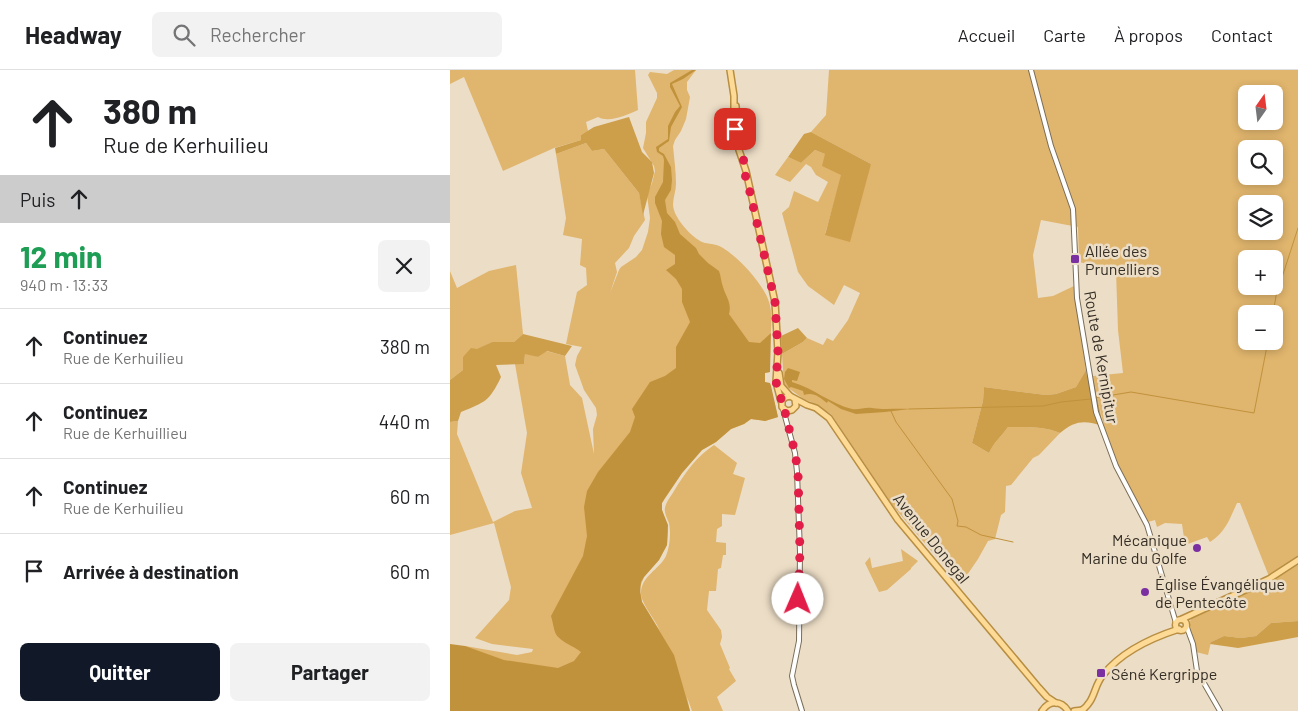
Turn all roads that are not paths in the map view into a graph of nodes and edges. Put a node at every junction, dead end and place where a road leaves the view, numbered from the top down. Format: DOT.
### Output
graph roads {
  1 [pos="730,70"];
  2 [pos="1031,70"];
  3 [pos="778,366"];
  4 [pos="793,398"];
  5 [pos="782,405"];
  6 [pos="806,405"];
  7 [pos="793,409"];
  8 [pos="787,421"];
  9 [pos="1298,560"];
  10 [pos="1181,624"];
  11 [pos="1039,688"];
  12 [pos="1056,702"];
  13 [pos="1043,709"];
  14 [pos="1082,710"];
  15 [pos="802,711"];
  16 [pos="1071,711"];
  17 [pos="1220,711"];
  1 -- 3 [label="main road"];
  2 -- 10 [label="street, Route de Kernipitur"];
  3 -- 4 [label="main road"];
  3 -- 5 [label="main road"];
  4 -- 5 [label="main road"];
  4 -- 6 [label="main road, Avenue Donegal"];
  4 -- 7 [label="main road"];
  5 -- 7 [label="main road"];
  5 -- 8 [label="street"];
  6 -- 7 [label="main road"];
  6 -- 11 [label="main road, Avenue Donegal"];
  7 -- 8 [label="street"];
  8 -- 15 [label="street"];
  9 -- 10 [label="main road"];
  10 -- 14 [label="main road"];
  10 -- 17 [label="street, Route de Kernipitur"];
  11 -- 12 [label="main road, Avenue Donegal"];
  11 -- 13 [label="main road, Avenue Donegal"];
  12 -- 13 [label="main road"];
  12 -- 16 [label="main road, Avenue Donegal"];
  14 -- 16 [label="main road"];
}
